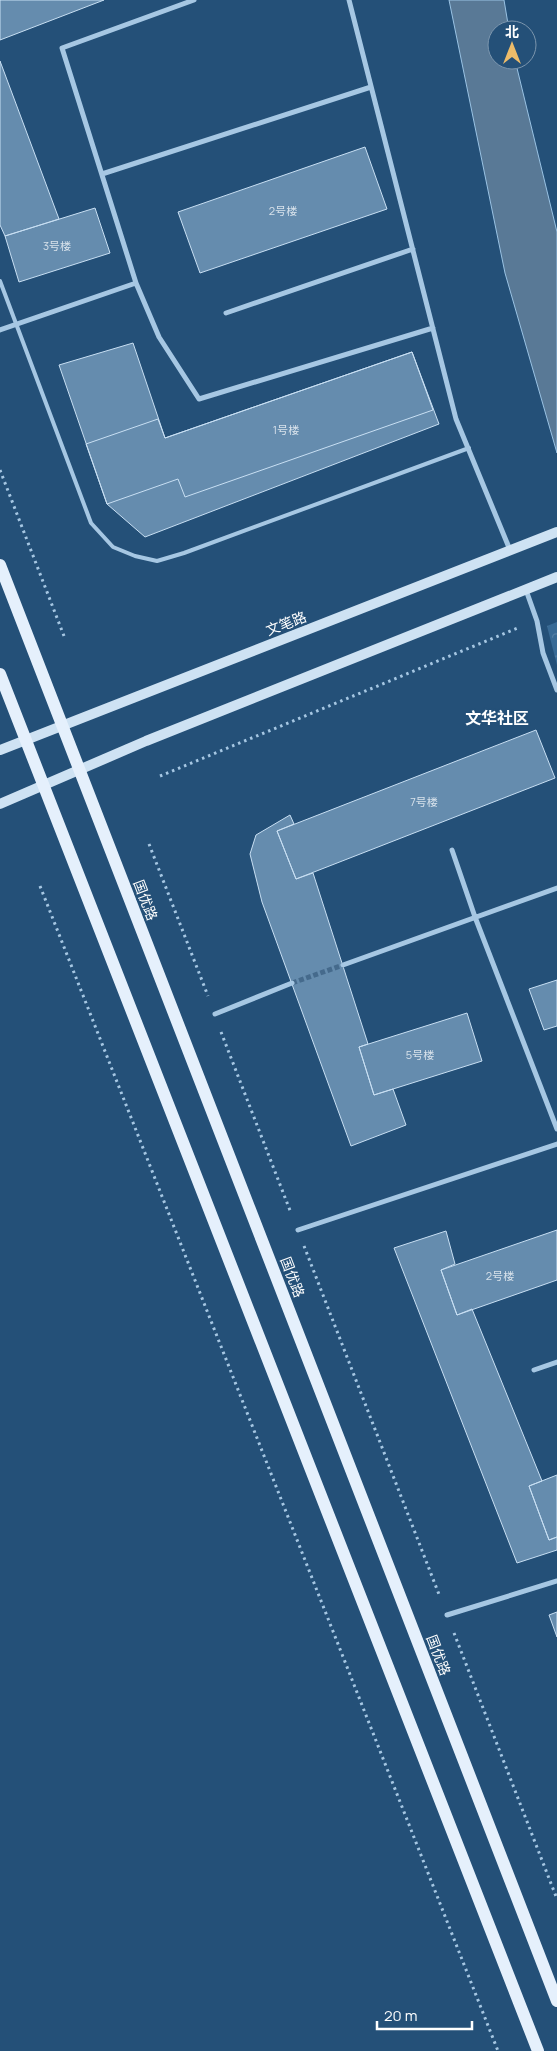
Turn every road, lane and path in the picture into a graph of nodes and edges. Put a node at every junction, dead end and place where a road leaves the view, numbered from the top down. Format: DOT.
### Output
graph roads {
  1 [pos="194,0"];
  2 [pos="349,0"];
  3 [pos="371,87"];
  4 [pos="102,174"];
  5 [pos="413,249"];
  6 [pos="0,281"];
  7 [pos="136,283"];
  8 [pos="226,313"];
  9 [pos="17,324"];
  10 [pos="433,328"];
  11 [pos="0,330"];
  12 [pos="469,448"];
  13 [pos="0,470"];
  14 [pos="557,532"];
  15 [pos="510,551"];
  16 [pos="0,565"];
  17 [pos="557,577"];
  18 [pos="526,590"];
  19 [pos="537,620"];
  20 [pos="64,636"];
  21 [pos="0,674"];
  22 [pos="557,690"];
  23 [pos="62,725"];
  24 [pos="25,740"];
  25 [pos="0,750"];
  26 [pos="79,769"];
  27 [pos="160,776"];
  28 [pos="42,785"];
  29 [pos="0,804"];
  30 [pos="149,844"];
  31 [pos="452,850"];
  32 [pos="40,886"];
  33 [pos="557,888"];
  34 [pos="475,917"];
  35 [pos="343,965"];
  36 [pos="292,983"];
  37 [pos="215,1014"];
  38 [pos="557,1128"];
  39 [pos="557,1144"];
  40 [pos="298,1230"];
  41 [pos="557,1362"];
  42 [pos="534,1370"];
  43 [pos="557,1581"];
  44 [pos="447,1615"];
  45 [pos="557,1899"];
  46 [pos="557,2001"];
  47 [pos="498,2051"];
  48 [pos="538,2051"];
  1 -- 4 [label="street"];
  2 -- 3 [label="street"];
  3 -- 4 [label="street"];
  3 -- 5 [label="street"];
  4 -- 7 [label="street"];
  5 -- 8 [label="street"];
  5 -- 10 [label="street"];
  6 -- 9 [label="lane"];
  7 -- 9 [label="street"];
  7 -- 10 [label="street"];
  9 -- 11 [label="street"];
  9 -- 12 [label="lane"];
  10 -- 12 [label="street"];
  12 -- 15 [label="street"];
  13 -- 20 [label="path"];
  14 -- 15 [label="main road, 文笔路"];
  15 -- 23 [label="main road, 文笔路"];
  16 -- 23 [label="main road, 国优路"];
  17 -- 18 [label="main road"];
  18 -- 19 [label="street"];
  18 -- 26 [label="main road"];
  19 -- 22 [label="street"];
  19 -- 27 [label="path"];
  21 -- 24 [label="main road"];
  23 -- 24 [label="main road, 文笔路"];
  23 -- 26 [label="main road, 国优路"];
  24 -- 25 [label="main road, 文笔路"];
  24 -- 28 [label="main road"];
  26 -- 28 [label="main road"];
  26 -- 46 [label="main road, 国优路"];
  28 -- 29 [label="main road"];
  28 -- 48 [label="main road"];
  30 -- 37 [label="path"];
  31 -- 34 [label="street"];
  32 -- 47 [label="path"];
  33 -- 34 [label="street"];
  34 -- 35 [label="street"];
  34 -- 38 [label="street"];
  36 -- 37 [label="street"];
  37 -- 40 [label="path"];
  39 -- 40 [label="street"];
  40 -- 44 [label="path"];
  41 -- 42 [label="street"];
  43 -- 44 [label="street"];
  44 -- 45 [label="path"];
}
